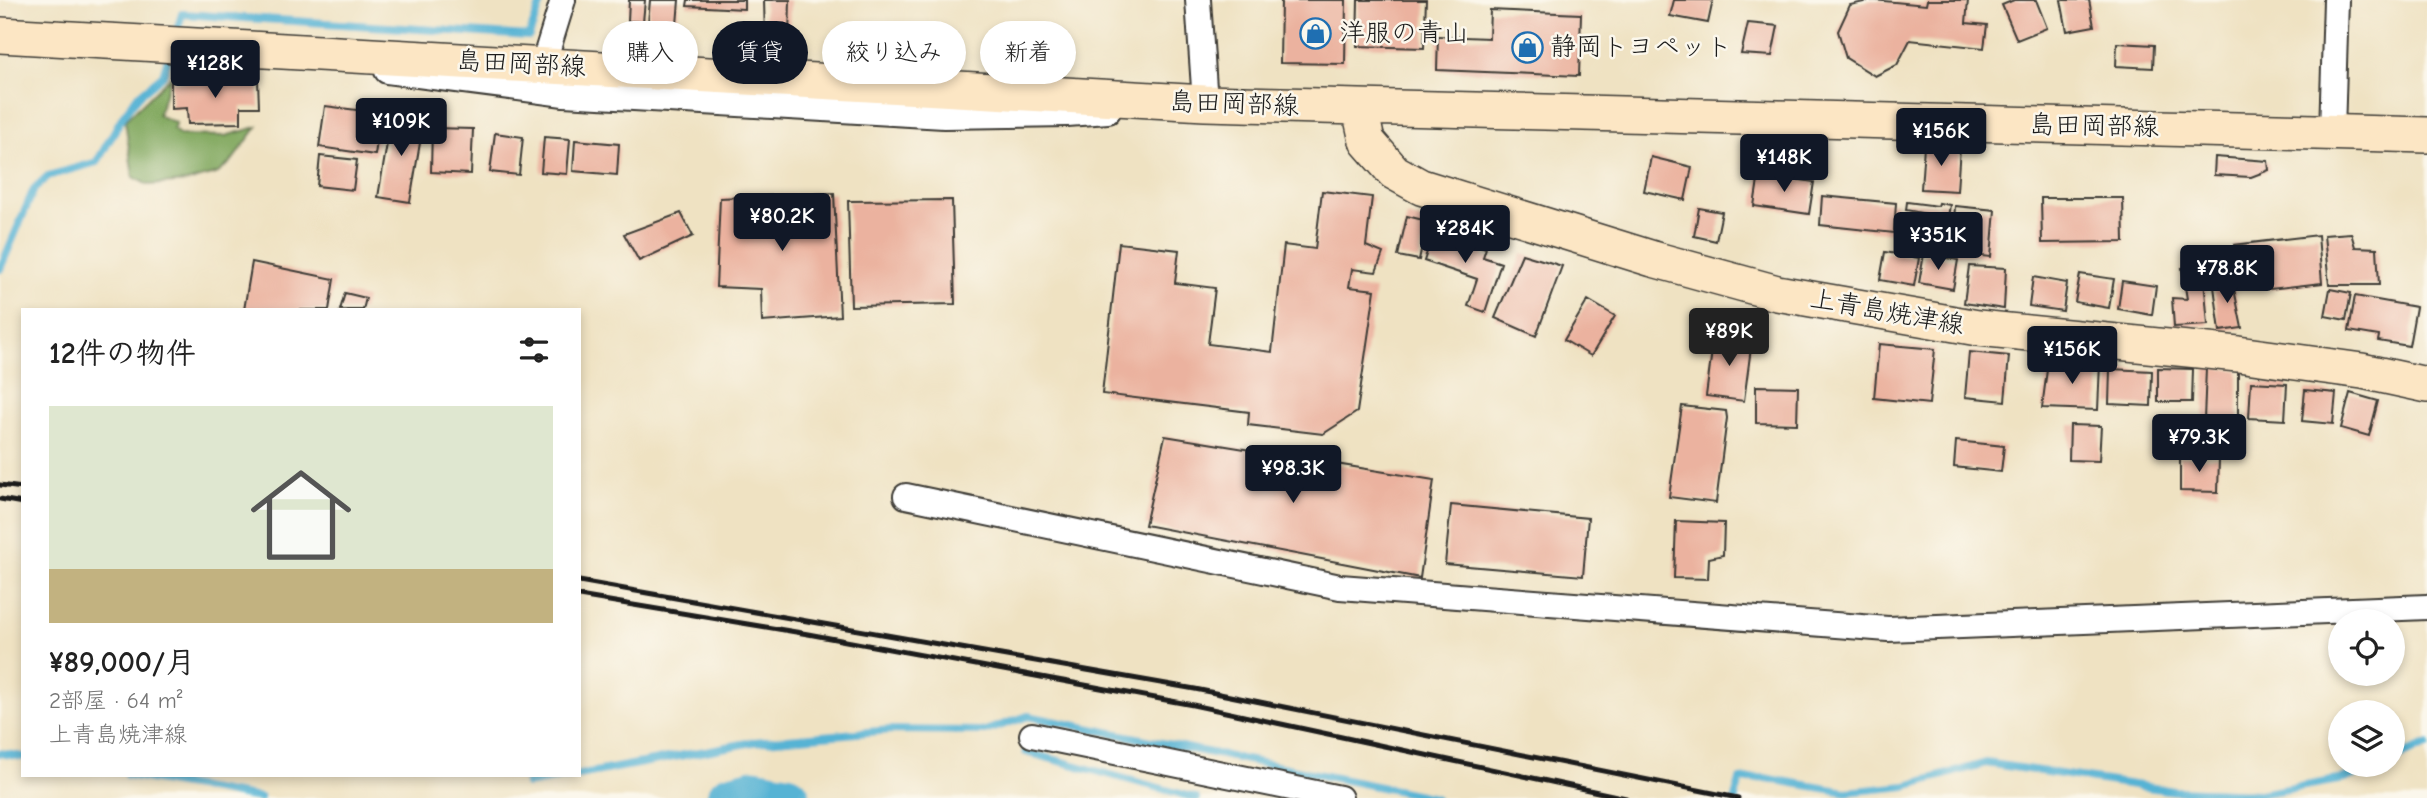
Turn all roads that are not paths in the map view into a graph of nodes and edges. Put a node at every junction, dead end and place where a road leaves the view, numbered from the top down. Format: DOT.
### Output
graph roads {
  1 [pos="562,0"];
  2 [pos="1198,0"];
  3 [pos="2336,0"];
  4 [pos="0,35"];
  5 [pos="267,50"];
  6 [pos="543,65"];
  7 [pos="1205,103"];
  8 [pos="1360,109"];
  9 [pos="2332,132"];
  10 [pos="2427,135"];
  11 [pos="2427,385"];
  12 [pos="906,496"];
  13 [pos="2427,607"];
  14 [pos="1032,735"];
  15 [pos="1340,798"];
  1 -- 6 [label="street"];
  2 -- 7 [label="street"];
  3 -- 9 [label="street"];
  4 -- 5 [label="main road, 島田岡部線"];
  5 -- 6 [label="main road, 島田岡部線"];
  5 -- 7 [label="street"];
  6 -- 7 [label="main road, 島田岡部線"];
  7 -- 8 [label="main road, 島田岡部線"];
  8 -- 9 [label="main road, 島田岡部線"];
  8 -- 11 [label="main road, 上青島焼津線"];
  9 -- 10 [label="main road, 島田岡部線"];
  12 -- 13 [label="street"];
  14 -- 15 [label="street"];
}
